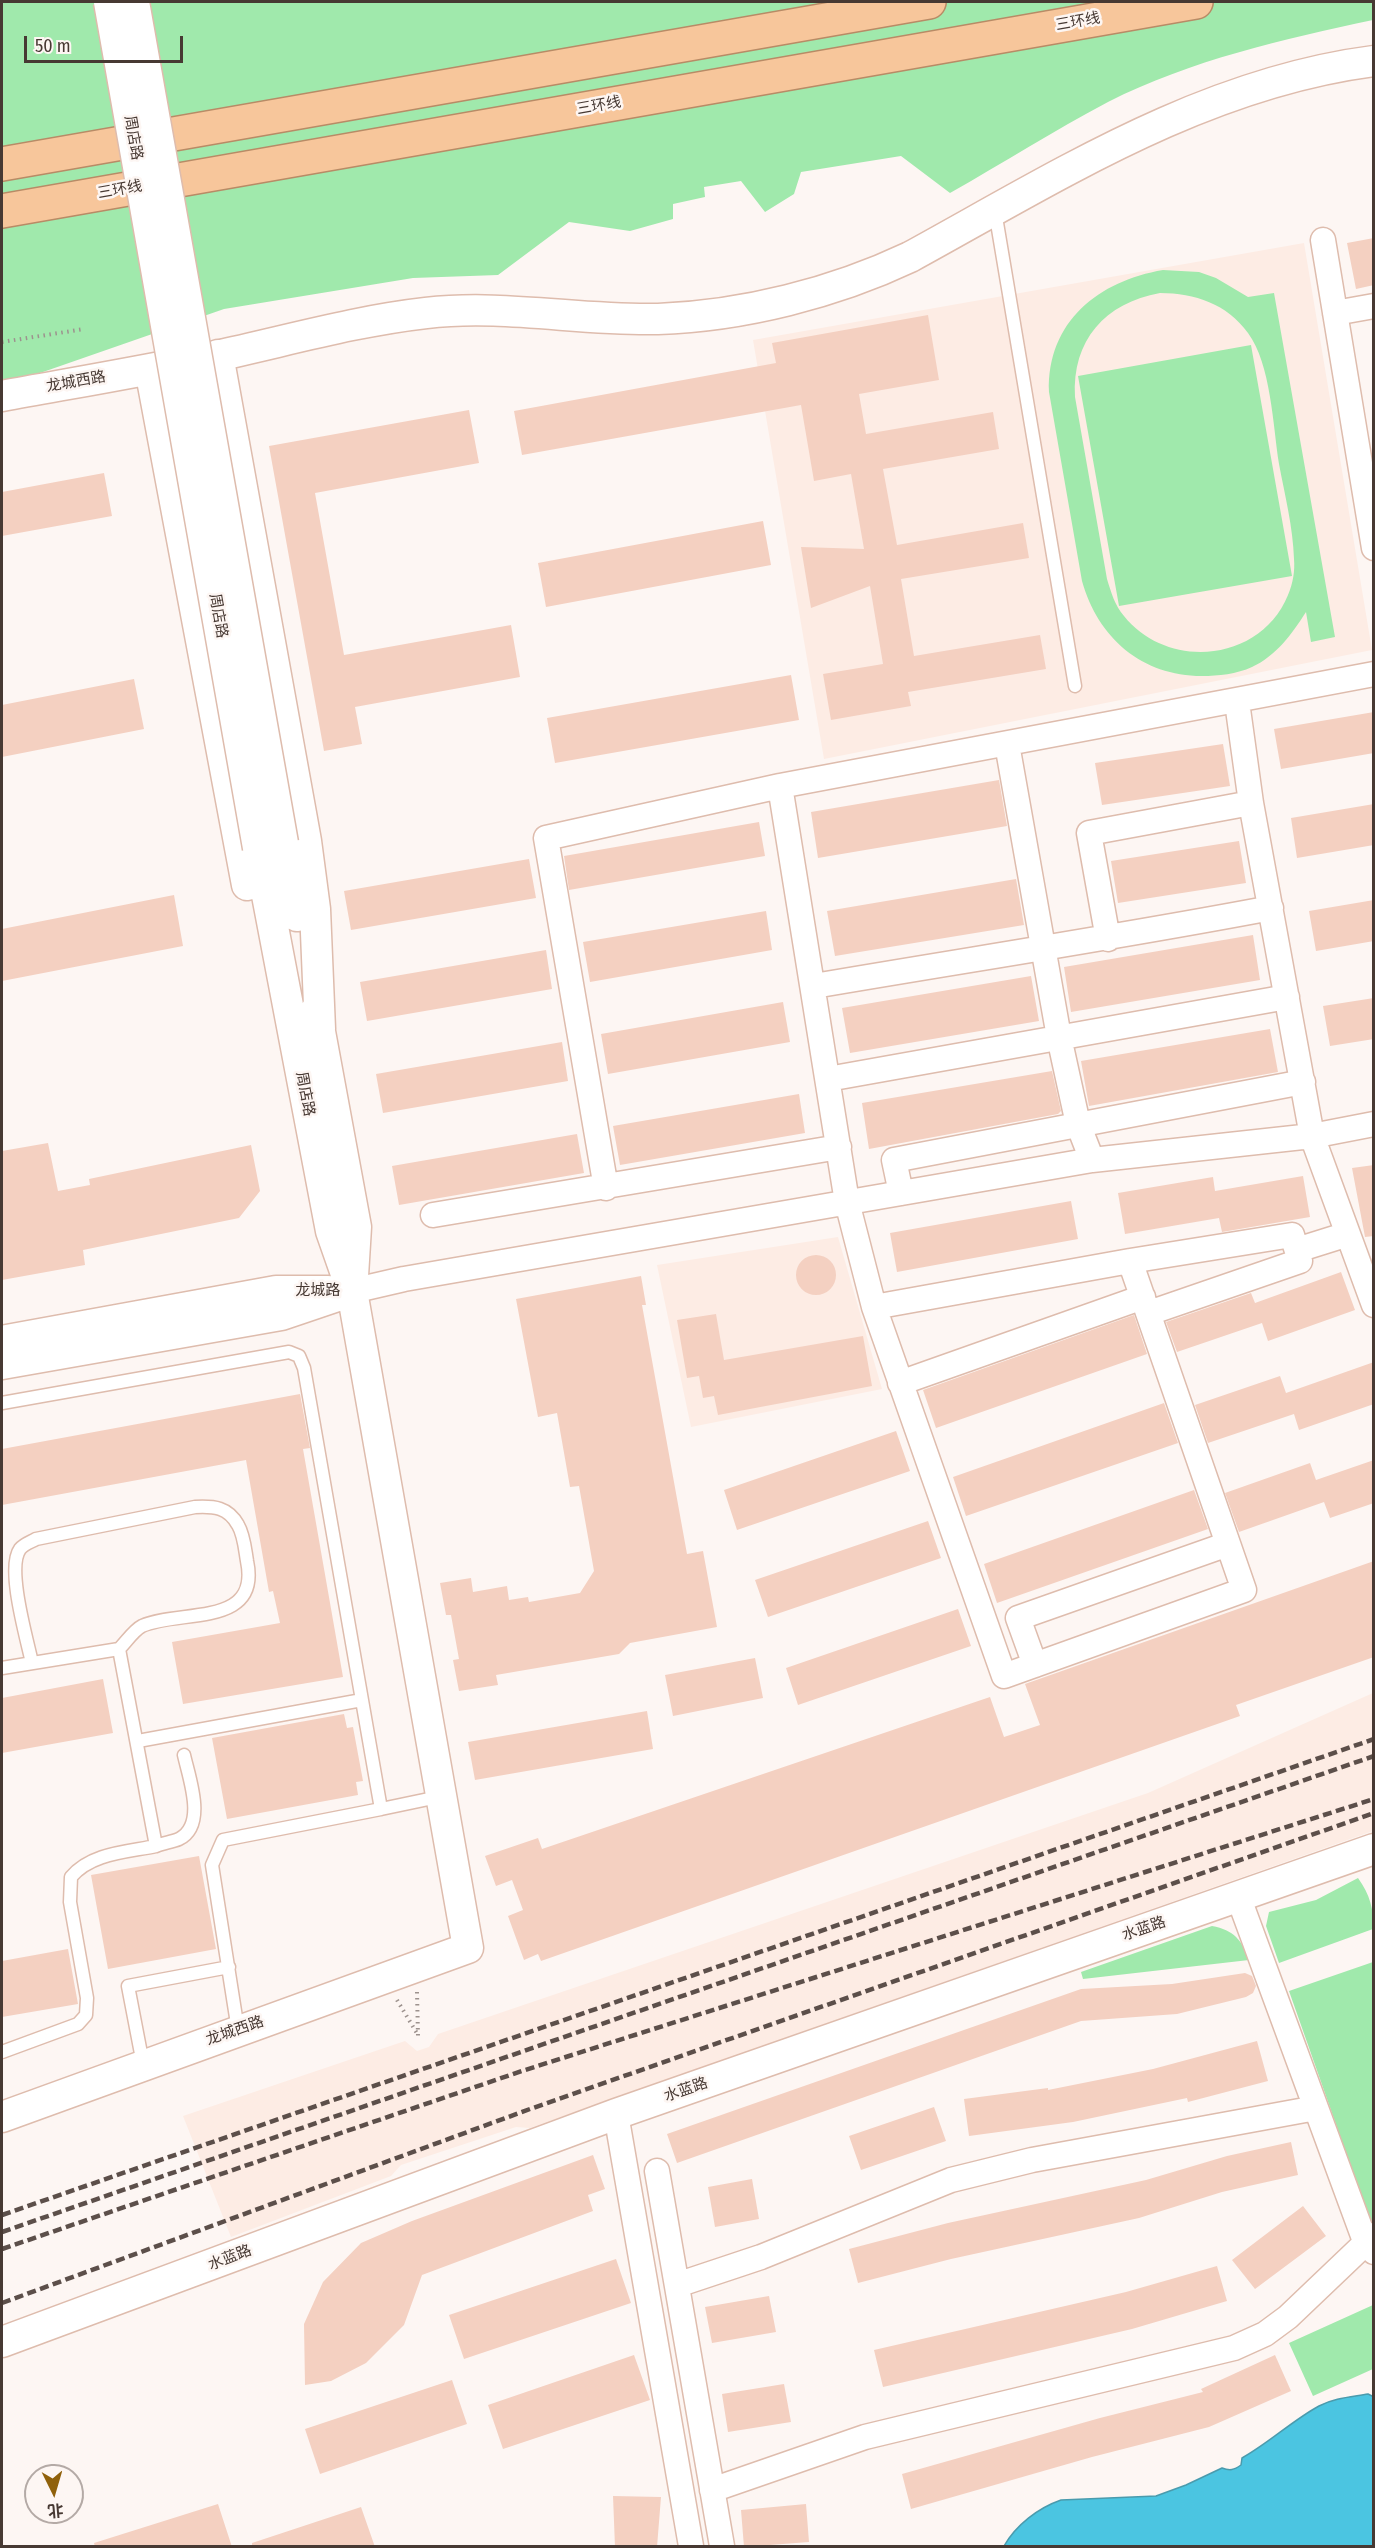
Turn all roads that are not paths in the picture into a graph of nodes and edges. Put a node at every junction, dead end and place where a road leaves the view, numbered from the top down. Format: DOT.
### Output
graph roads {
  1 [pos="109,2"];
  2 [pos="134,2"];
  3 [pos="929,2"];
  4 [pos="1196,2"];
  5 [pos="1374,62"];
  6 [pos="2,164"];
  7 [pos="995,210"];
  8 [pos="2,211"];
  9 [pos="1323,240"];
  10 [pos="1374,306"];
  11 [pos="1335,313"];
  12 [pos="218,355"];
  13 [pos="150,369"];
  14 [pos="2,396"];
  15 [pos="1374,548"];
  16 [pos="1374,674"];
  17 [pos="1075,686"];
  18 [pos="1237,702"];
  19 [pos="1007,744"];
  20 [pos="780,786"];
  21 [pos="1251,803"];
  22 [pos="271,845"];
  23 [pos="1270,908"];
  24 [pos="1108,939"];
  25 [pos="1043,947"];
  26 [pos="814,986"];
  27 [pos="1287,997"];
  28 [pos="307,1031"];
  29 [pos="1059,1036"];
  30 [pos="828,1079"];
  31 [pos="1303,1082"];
  32 [pos="1078,1124"];
  33 [pos="1374,1124"];
  34 [pos="1312,1137"];
  35 [pos="839,1147"];
  36 [pos="1092,1160"];
  37 [pos="606,1188"];
  38 [pos="901,1193"];
  39 [pos="847,1202"];
  40 [pos="433,1215"];
  41 [pos="1348,1234"];
  42 [pos="1297,1250"];
  43 [pos="1130,1261"];
  44 [pos="352,1291"];
  45 [pos="1146,1305"];
  46 [pos="1374,1305"];
  47 [pos="874,1307"];
  48 [pos="2,1341"];
  49 [pos="2,1364"];
  50 [pos="900,1383"];
  51 [pos="2,1403"];
  52 [pos="1228,1544"];
  53 [pos="119,1649"];
  54 [pos="32,1663"];
  55 [pos="1035,1665"];
  56 [pos="2,1668"];
  57 [pos="362,1701"];
  58 [pos="138,1741"];
  59 [pos="184,1755"];
  60 [pos="443,1796"];
  61 [pos="381,1809"];
  62 [pos="156,1845"];
  63 [pos="1372,1854"];
  64 [pos="1238,1896"];
  65 [pos="468,1948"];
  66 [pos="229,1967"];
  67 [pos="238,2030"];
  68 [pos="2,2052"];
  69 [pos="143,2064"];
  70 [pos="1317,2108"];
  71 [pos="616,2114"];
  72 [pos="2,2117"];
  73 [pos="657,2171"];
  74 [pos="1371,2243"];
  75 [pos="677,2285"];
  76 [pos="2,2342"];
  77 [pos="712,2490"];
  78 [pos="691,2547"];
  79 [pos="722,2547"];
  1 -- 22 [label="street, 周店路, bridge"];
  2 -- 22 [label="street, 周店路, bridge"];
  3 -- 6 [label="highway"];
  4 -- 8 [label="highway, 三环线"];
  5 -- 7 [label="street, 龙城西路"];
  7 -- 12 [label="street, 龙城西路"];
  7 -- 17 [label="lane"];
  9 -- 11 [label="street"];
  10 -- 11 [label="street"];
  11 -- 15 [label="street"];
  12 -- 13 [label="street, 龙城西路"];
  12 -- 28 [label="street"];
  13 -- 14 [label="street, 龙城西路"];
  13 -- 28 [label="street"];
  16 -- 18 [label="street"];
  18 -- 19 [label="street"];
  18 -- 21 [label="street"];
  19 -- 20 [label="street"];
  19 -- 25 [label="street"];
  20 -- 26 [label="street"];
  20 -- 37 [label="street"];
  21 -- 23 [label="street"];
  21 -- 24 [label="street"];
  22 -- 28 [label="street, 周店路"];
  23 -- 24 [label="street"];
  23 -- 27 [label="street"];
  24 -- 25 [label="street"];
  25 -- 26 [label="street"];
  25 -- 29 [label="street"];
  26 -- 30 [label="street"];
  27 -- 29 [label="street"];
  27 -- 31 [label="street"];
  28 -- 44 [label="street, 周店路"];
  29 -- 30 [label="street"];
  29 -- 32 [label="street"];
  30 -- 35 [label="street"];
  31 -- 32 [label="street"];
  31 -- 34 [label="street"];
  32 -- 36 [label="street"];
  32 -- 38 [label="street"];
  33 -- 34 [label="street"];
  34 -- 36 [label="street"];
  34 -- 41 [label="street"];
  35 -- 37 [label="street"];
  35 -- 39 [label="street"];
  36 -- 38 [label="street"];
  37 -- 40 [label="street"];
  38 -- 39 [label="street"];
  39 -- 44 [label="street"];
  39 -- 47 [label="street"];
  41 -- 42 [label="street"];
  41 -- 46 [label="street"];
  42 -- 43 [label="street"];
  42 -- 45 [label="street"];
  43 -- 45 [label="street"];
  43 -- 47 [label="street"];
  44 -- 48 [label="street, 龙城路"];
  44 -- 49 [label="street, 龙城路"];
  44 -- 60 [label="street, 周店路"];
  45 -- 50 [label="street"];
  45 -- 52 [label="street"];
  47 -- 50 [label="street"];
  50 -- 55 [label="street"];
  51 -- 57 [label="lane"];
  52 -- 55 [label="street"];
  52 -- 55 [label="street"];
  53 -- 54 [label="lane"];
  53 -- 54 [label="lane"];
  53 -- 58 [label="lane"];
  54 -- 56 [label="lane"];
  57 -- 58 [label="lane"];
  57 -- 61 [label="lane"];
  58 -- 62 [label="lane"];
  59 -- 62 [label="lane"];
  60 -- 61 [label="lane"];
  60 -- 65 [label="street, 周店路"];
  61 -- 66 [label="lane"];
  62 -- 68 [label="lane"];
  63 -- 64 [label="street, 水蓝路"];
  64 -- 70 [label="street"];
  64 -- 71 [label="street, 水蓝路"];
  65 -- 67 [label="street, 龙城西路"];
  66 -- 67 [label="lane"];
  66 -- 69 [label="lane"];
  67 -- 69 [label="street, 龙城西路"];
  69 -- 72 [label="street, 龙城西路"];
  70 -- 74 [label="street"];
  70 -- 75 [label="street"];
  71 -- 76 [label="street, 水蓝路"];
  71 -- 78 [label="street"];
  73 -- 75 [label="street"];
  74 -- 77 [label="street"];
  75 -- 77 [label="street"];
  77 -- 79 [label="street"];
}
